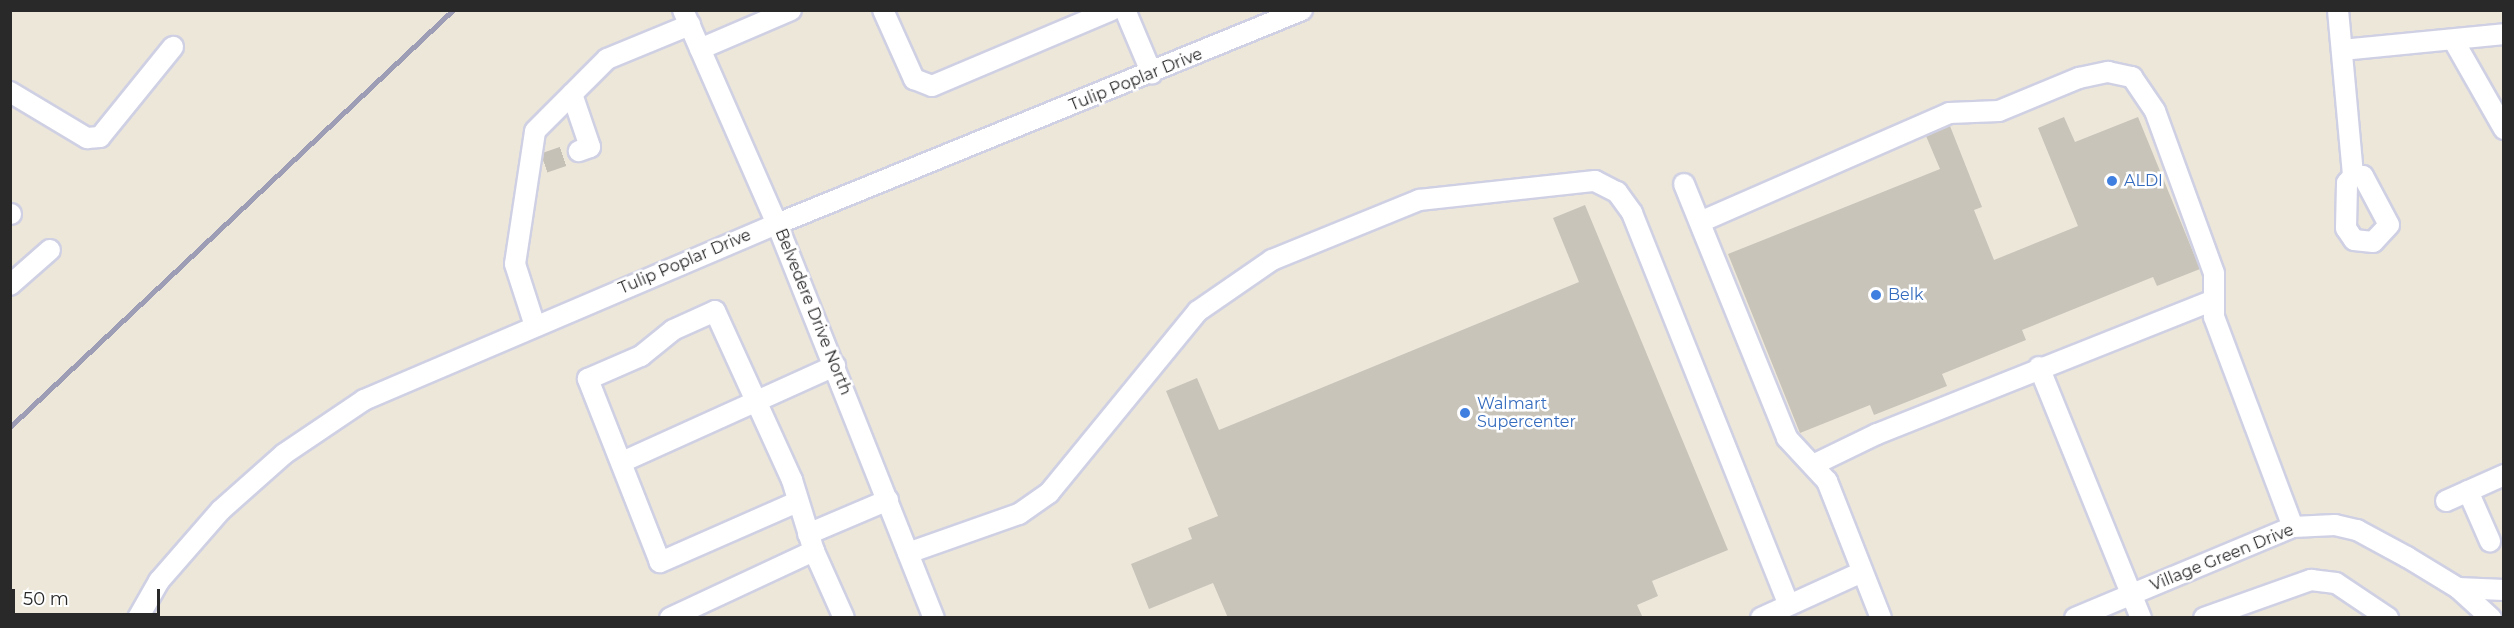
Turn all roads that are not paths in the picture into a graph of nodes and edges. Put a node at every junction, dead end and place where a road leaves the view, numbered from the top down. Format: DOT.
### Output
graph roads {
  1 [pos="791,10"];
  2 [pos="882,10"];
  3 [pos="1112,10"];
  4 [pos="1125,10"];
  5 [pos="1302,10"];
  6 [pos="2338,10"];
  7 [pos="687,18"];
  8 [pos="2504,34"];
  9 [pos="2455,43"];
  10 [pos="173,47"];
  11 [pos="700,49"];
  12 [pos="2342,50"];
  13 [pos="1152,74"];
  14 [pos="10,92"];
  15 [pos="572,94"];
  16 [pos="2504,129"];
  17 [pos="579,151"];
  18 [pos="2353,176"];
  19 [pos="1684,184"];
  20 [pos="1700,222"];
  21 [pos="777,224"];
  22 [pos="50,250"];
  23 [pos="10,285"];
  24 [pos="2212,301"];
  25 [pos="535,326"];
  26 [pos="835,366"];
  27 [pos="2039,367"];
  28 [pos="756,401"];
  29 [pos="622,462"];
  30 [pos="1813,465"];
  31 [pos="2504,475"];
  32 [pos="2468,491"];
  33 [pos="888,500"];
  34 [pos="2446,501"];
  35 [pos="797,502"];
  36 [pos="2294,527"];
  37 [pos="2490,541"];
  38 [pos="811,542"];
  39 [pos="908,553"];
  40 [pos="1862,573"];
  41 [pos="2458,588"];
  42 [pos="2504,590"];
  43 [pos="2130,594"];
  44 [pos="2364,598"];
  45 [pos="1789,605"];
  46 [pos="2207,617"];
  47 [pos="138,618"];
  48 [pos="670,618"];
  49 [pos="843,618"];
  50 [pos="934,618"];
  51 [pos="1761,618"];
  52 [pos="1881,618"];
  53 [pos="2075,618"];
  54 [pos="2141,618"];
  55 [pos="2362,618"];
  56 [pos="2388,618"];
  57 [pos="2491,618"];
  1 -- 11 [label="street"];
  2 -- 3 [label="street"];
  4 -- 13 [label="street"];
  5 -- 13 [label="street, Tulip Poplar Drive"];
  6 -- 12 [label="street"];
  7 -- 11 [label="street, Belvedere Drive North"];
  7 -- 15 [label="street"];
  8 -- 9 [label="street"];
  9 -- 12 [label="street"];
  9 -- 16 [label="street"];
  10 -- 14 [label="street"];
  11 -- 21 [label="street, Belvedere Drive North"];
  12 -- 18 [label="street"];
  13 -- 21 [label="street, Tulip Poplar Drive"];
  15 -- 17 [label="street"];
  15 -- 25 [label="street"];
  19 -- 20 [label="street"];
  20 -- 24 [label="street"];
  20 -- 30 [label="street"];
  21 -- 25 [label="street, Tulip Poplar Drive"];
  21 -- 26 [label="street, Belvedere Drive North"];
  22 -- 23 [label="street"];
  24 -- 27 [label="street"];
  24 -- 36 [label="street"];
  25 -- 47 [label="street, Tulip Poplar Drive"];
  26 -- 28 [label="street"];
  26 -- 33 [label="street, Belvedere Drive North"];
  27 -- 30 [label="street"];
  27 -- 43 [label="street"];
  28 -- 29 [label="street"];
  28 -- 29 [label="street"];
  28 -- 35 [label="street"];
  29 -- 35 [label="street"];
  30 -- 40 [label="street"];
  31 -- 32 [label="street"];
  32 -- 34 [label="street"];
  32 -- 37 [label="street"];
  33 -- 38 [label="street"];
  33 -- 39 [label="street, Belvedere Drive North"];
  35 -- 38 [label="street"];
  36 -- 41 [label="street, Village Green Drive"];
  36 -- 43 [label="street, Village Green Drive"];
  38 -- 48 [label="street"];
  38 -- 49 [label="street"];
  39 -- 45 [label="street"];
  39 -- 50 [label="street, Belvedere Drive North"];
  40 -- 45 [label="street"];
  40 -- 52 [label="street"];
  41 -- 42 [label="street"];
  41 -- 57 [label="street, Village Green Drive"];
  43 -- 53 [label="street, Village Green Drive"];
  43 -- 54 [label="street"];
  44 -- 46 [label="street"];
  44 -- 55 [label="street"];
  44 -- 56 [label="street"];
  45 -- 51 [label="street"];
}
